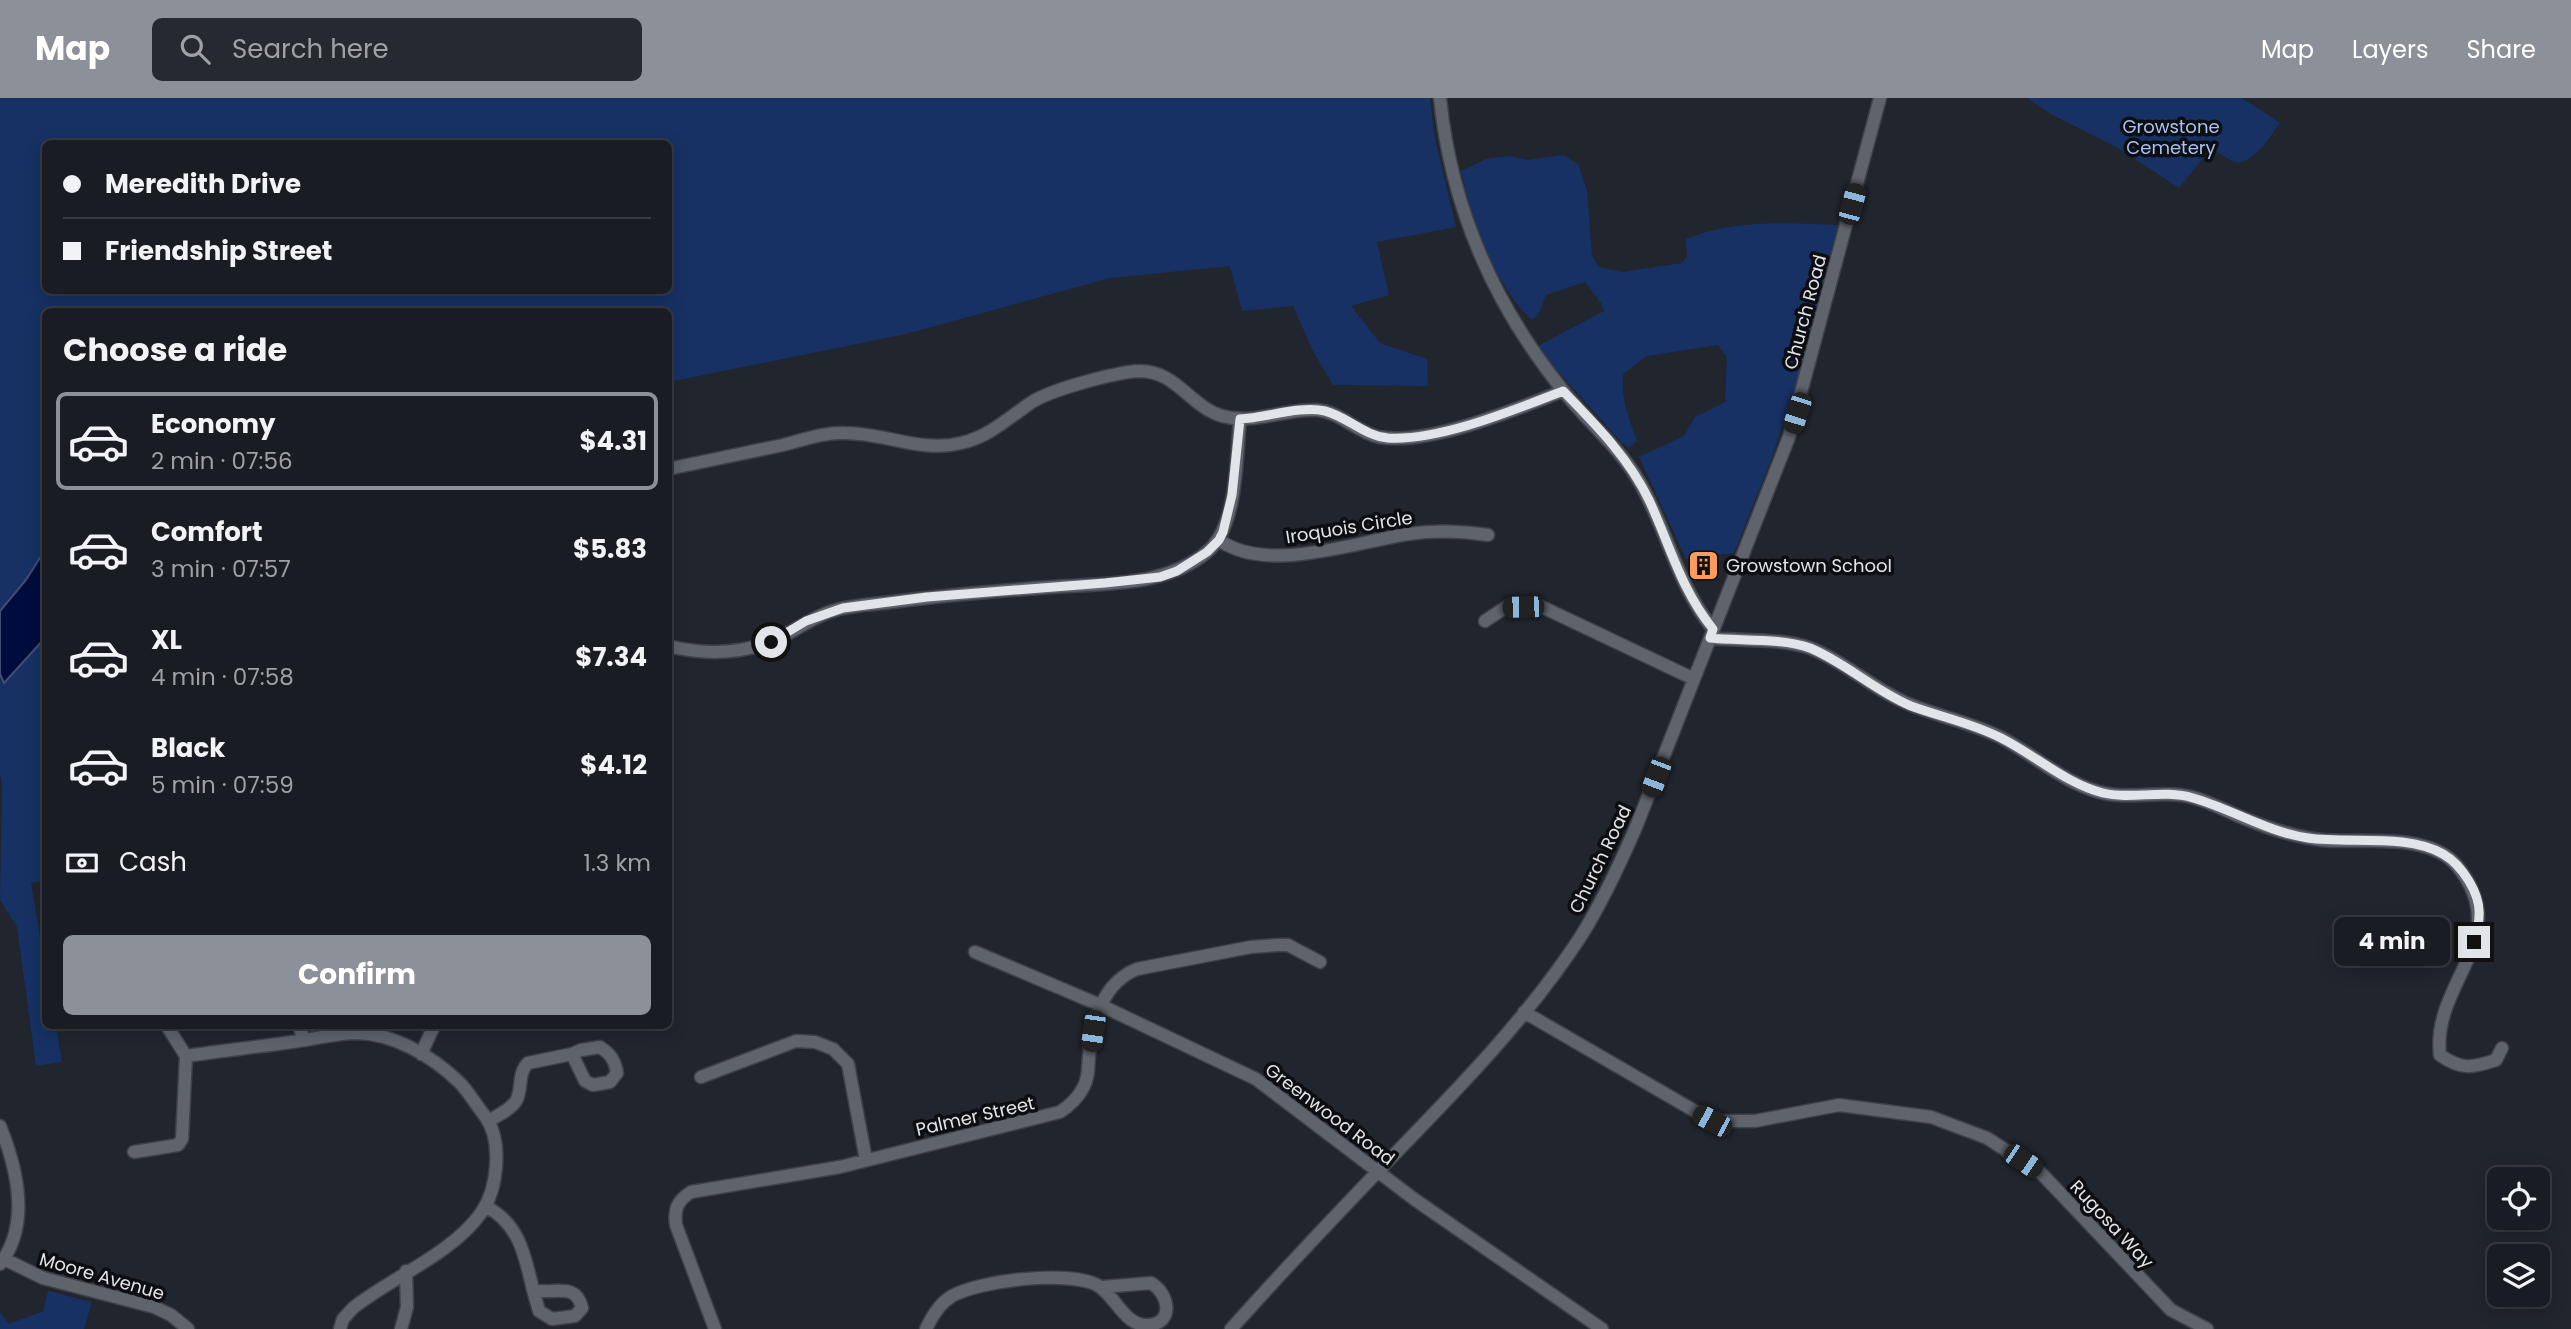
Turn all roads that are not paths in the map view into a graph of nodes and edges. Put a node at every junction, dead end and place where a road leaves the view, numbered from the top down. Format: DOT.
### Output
graph roads {
  1 [pos="1440,98"];
  2 [pos="1880,98"];
  3 [pos="1563,391"];
  4 [pos="1240,419"];
  5 [pos="672,468"];
  6 [pos="1488,534"];
  7 [pos="1219,540"];
  8 [pos="1485,621"];
  9 [pos="1712,633"];
  10 [pos="672,647"];
  11 [pos="1694,679"];
  12 [pos="975,952"];
  13 [pos="1320,962"];
  14 [pos="1100,1006"];
  15 [pos="1524,1012"];
  16 [pos="169,1029"];
  17 [pos="300,1029"];
  18 [pos="433,1029"];
  19 [pos="304,1040"];
  20 [pos="2502,1048"];
  21 [pos="421,1054"];
  22 [pos="572,1054"];
  23 [pos="186,1055"];
  24 [pos="701,1077"];
  25 [pos="488,1121"];
  26 [pos="0,1126"];
  27 [pos="134,1153"];
  28 [pos="866,1160"];
  29 [pos="1377,1172"];
  30 [pos="485,1206"];
  31 [pos="2,1262"];
  32 [pos="406,1271"];
  33 [pos="1102,1287"];
  34 [pos="533,1290"];
  35 [pos="188,1329"];
  36 [pos="340,1329"];
  37 [pos="401,1329"];
  38 [pos="715,1329"];
  39 [pos="926,1329"];
  40 [pos="1231,1329"];
  41 [pos="1602,1329"];
  42 [pos="2207,1329"];
  1 -- 3 [label="street"];
  2 -- 9 [label="street, Church Road"];
  3 -- 4 [label="street"];
  3 -- 9 [label="street"];
  4 -- 5 [label="street"];
  4 -- 7 [label="street"];
  6 -- 7 [label="street, Iroquois Circle"];
  7 -- 10 [label="street"];
  8 -- 11 [label="street"];
  9 -- 11 [label="street, Church Road"];
  9 -- 20 [label="street"];
  11 -- 15 [label="street, Church Road"];
  12 -- 14 [label="street, Greenwood Road"];
  13 -- 14 [label="street, Palmer Street"];
  14 -- 28 [label="street, Palmer Street"];
  14 -- 29 [label="street, Greenwood Road"];
  15 -- 29 [label="street, Church Road"];
  15 -- 42 [label="street, Rugosa Way"];
  16 -- 23 [label="street"];
  17 -- 19 [label="street"];
  18 -- 21 [label="street"];
  19 -- 21 [label="street"];
  19 -- 23 [label="street"];
  21 -- 25 [label="street"];
  22 -- 25 [label="street"];
  23 -- 27 [label="street"];
  24 -- 28 [label="street"];
  25 -- 30 [label="street"];
  26 -- 31 [label="street"];
  28 -- 38 [label="street, Palmer Street"];
  29 -- 40 [label="street, Church Road"];
  29 -- 41 [label="street, Greenwood Road"];
  30 -- 32 [label="street"];
  30 -- 34 [label="street"];
  31 -- 35 [label="street, Moore Avenue"];
  32 -- 36 [label="street"];
  32 -- 37 [label="street"];
  33 -- 33 [label="street"];
  33 -- 39 [label="street"];
}
